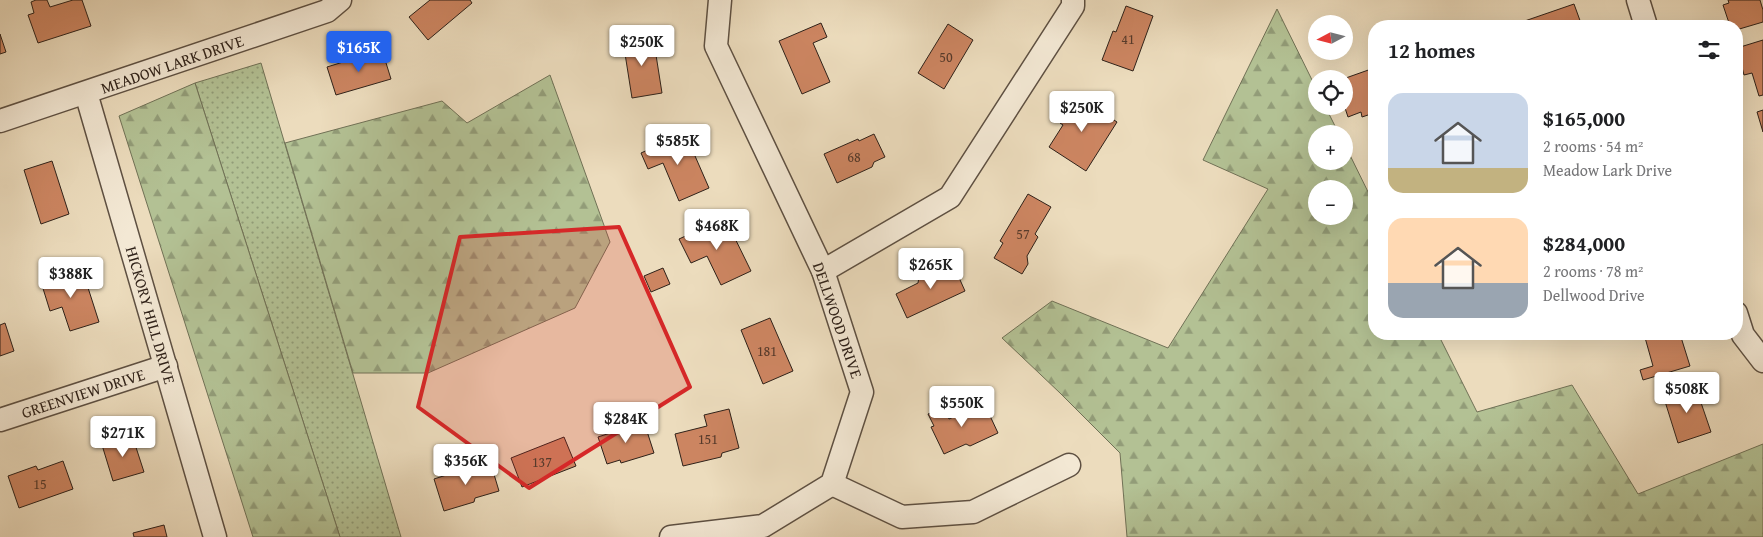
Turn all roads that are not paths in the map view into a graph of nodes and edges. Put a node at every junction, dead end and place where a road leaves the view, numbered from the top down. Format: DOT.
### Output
graph roads {
  1 [pos="340,0"];
  2 [pos="720,0"];
  3 [pos="1072,0"];
  4 [pos="1638,0"];
  5 [pos="1644,20"];
  6 [pos="86,93"];
  7 [pos="0,121"];
  8 [pos="823,271"];
  9 [pos="1743,335"];
  10 [pos="1763,361"];
  11 [pos="166,366"];
  12 [pos="0,420"];
  13 [pos="1069,465"];
  14 [pos="832,484"];
  15 [pos="215,537"];
  16 [pos="671,537"];
  1 -- 6 [label="street, MEADOW LARK DRIVE"];
  2 -- 8 [label="street, DELLWOOD DRIVE"];
  3 -- 8 [label="street"];
  4 -- 5 [label="street"];
  6 -- 7 [label="street, MEADOW LARK DRIVE"];
  6 -- 11 [label="street, HICKORY HILL DRIVE"];
  8 -- 14 [label="street, DELLWOOD DRIVE"];
  9 -- 10 [label="street"];
  11 -- 12 [label="street, GREENVIEW DRIVE"];
  11 -- 15 [label="street, HICKORY HILL DRIVE"];
  13 -- 14 [label="street"];
  14 -- 16 [label="street"];
}
